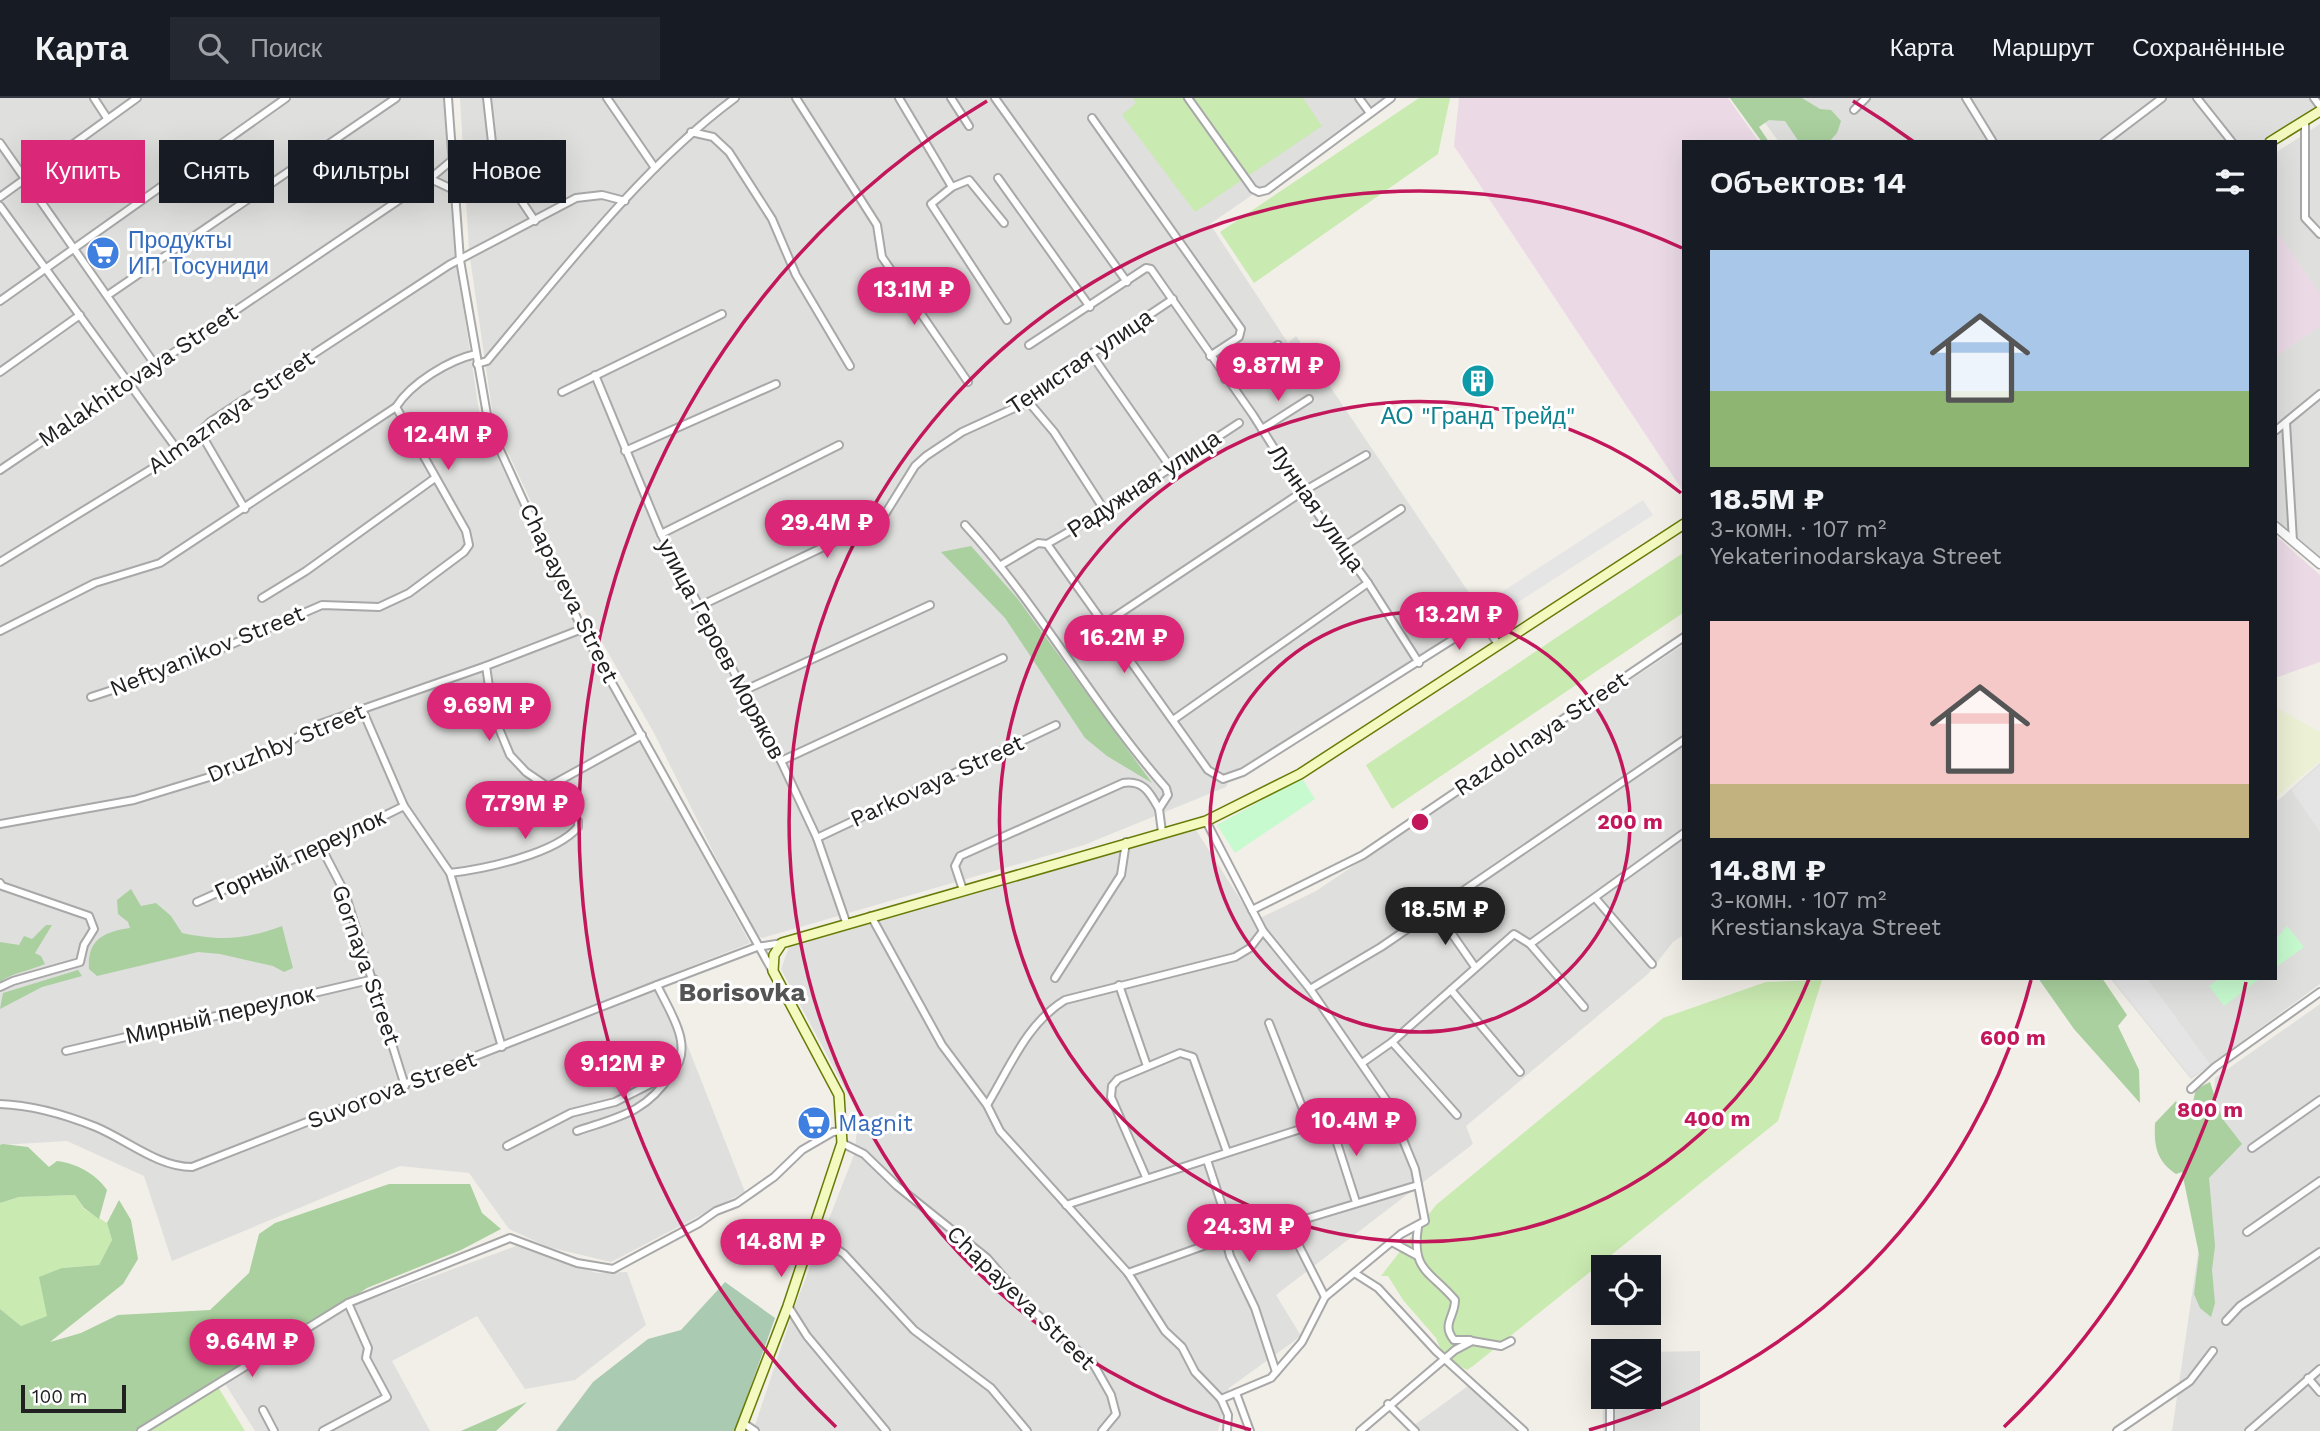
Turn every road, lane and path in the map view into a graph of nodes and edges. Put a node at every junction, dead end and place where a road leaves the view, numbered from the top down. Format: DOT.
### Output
graph roads {
  1 [pos="93,98"];
  2 [pos="137,98"];
  3 [pos="286,98"];
  4 [pos="396,98"];
  5 [pos="448,98"];
  6 [pos="487,98"];
  7 [pos="607,98"];
  8 [pos="734,98"];
  9 [pos="796,98"];
  10 [pos="899,98"];
  11 [pos="951,98"];
  12 [pos="995,98"];
  13 [pos="1188,98"];
  14 [pos="1359,98"];
  15 [pos="1391,98"];
  16 [pos="1866,98"];
  17 [pos="1966,98"];
  18 [pos="2162,98"];
  19 [pos="2197,98"];
  20 [pos="2314,98"];
  21 [pos="2320,108"];
  22 [pos="1854,110"];
  23 [pos="1370,113"];
  24 [pos="107,118"];
  25 [pos="1092,118"];
  26 [pos="2305,120"];
  27 [pos="969,126"];
  28 [pos="691,132"];
  29 [pos="76,140"];
  30 [pos="450,140"];
  31 [pos="1992,140"];
  32 [pos="2107,140"];
  33 [pos="2230,140"];
  34 [pos="2273,140"];
  35 [pos="0,143"];
  36 [pos="448,163"];
  37 [pos="655,167"];
  38 [pos="21,172"];
  39 [pos="434,175"];
  40 [pos="998,178"];
  41 [pos="21,179"];
  42 [pos="952,187"];
  43 [pos="0,197"];
  44 [pos="625,201"];
  45 [pos="43,203"];
  46 [pos="394,203"];
  47 [pos="455,203"];
  48 [pos="0,206"];
  49 [pos="535,220"];
  50 [pos="1003,223"];
  51 [pos="2320,234"];
  52 [pos="75,249"];
  53 [pos="460,260"];
  54 [pos="47,269"];
  55 [pos="1127,282"];
  56 [pos="108,295"];
  57 [pos="1172,299"];
  58 [pos="0,301"];
  59 [pos="1090,307"];
  60 [pos="722,314"];
  61 [pos="80,315"];
  62 [pos="1007,320"];
  63 [pos="1029,345"];
  64 [pos="1278,345"];
  65 [pos="476,354"];
  66 [pos="1092,355"];
  67 [pos="1210,356"];
  68 [pos="477,364"];
  69 [pos="156,366"];
  70 [pos="850,366"];
  71 [pos="0,372"];
  72 [pos="595,375"];
  73 [pos="1225,379"];
  74 [pos="968,382"];
  75 [pos="131,383"];
  76 [pos="776,384"];
  77 [pos="562,392"];
  78 [pos="2320,394"];
  79 [pos="1309,399"];
  80 [pos="1027,400"];
  81 [pos="397,407"];
  82 [pos="1239,423"];
  83 [pos="2286,424"];
  84 [pos="1262,429"];
  85 [pos="2277,430"];
  86 [pos="200,432"];
  87 [pos="839,445"];
  88 [pos="625,451"];
  89 [pos="179,452"];
  90 [pos="1366,454"];
  91 [pos="1171,468"];
  92 [pos="0,470"];
  93 [pos="435,478"];
  94 [pos="1302,492"];
  95 [pos="245,509"];
  96 [pos="1401,509"];
  97 [pos="1105,511"];
  98 [pos="965,525"];
  99 [pos="1682,525"];
  100 [pos="2277,528"];
  101 [pos="661,534"];
  102 [pos="2293,541"];
  103 [pos="1047,544"];
  104 [pos="1343,547"];
  105 [pos="0,562"];
  106 [pos="2320,564"];
  107 [pos="1001,565"];
  108 [pos="1368,583"];
  109 [pos="262,598"];
  110 [pos="930,605"];
  111 [pos="698,607"];
  112 [pos="1104,624"];
  113 [pos="582,629"];
  114 [pos="0,631"];
  115 [pos="1682,637"];
  116 [pos="1498,644"];
  117 [pos="1003,658"];
  118 [pos="1419,663"];
  119 [pos="486,666"];
  120 [pos="743,691"];
  121 [pos="92,697"];
  122 [pos="362,709"];
  123 [pos="1173,720"];
  124 [pos="1056,725"];
  125 [pos="642,735"];
  126 [pos="1682,741"];
  127 [pos="780,761"];
  128 [pos="548,787"];
  129 [pos="404,806"];
  130 [pos="1159,809"];
  131 [pos="1206,821"];
  132 [pos="0,824"];
  133 [pos="1162,832"];
  134 [pos="1682,834"];
  135 [pos="817,838"];
  136 [pos="1126,842"];
  137 [pos="321,848"];
  138 [pos="450,873"];
  139 [pos="0,883"];
  140 [pos="963,890"];
  141 [pos="1596,899"];
  142 [pos="197,902"];
  143 [pos="1252,910"];
  144 [pos="1436,911"];
  145 [pos="870,916"];
  146 [pos="846,922"];
  147 [pos="1263,931"];
  148 [pos="782,943"];
  149 [pos="1530,944"];
  150 [pos="757,947"];
  151 [pos="1652,964"];
  152 [pos="1475,967"];
  153 [pos="773,971"];
  154 [pos="1055,978"];
  155 [pos="374,979"];
  156 [pos="657,985"];
  157 [pos="1119,985"];
  158 [pos="0,988"];
  159 [pos="1310,989"];
  160 [pos="1451,990"];
  161 [pos="2320,992"];
  162 [pos="1584,1007"];
  163 [pos="1269,1023"];
  164 [pos="1392,1042"];
  165 [pos="502,1047"];
  166 [pos="66,1051"];
  167 [pos="1362,1063"];
  168 [pos="1147,1066"];
  169 [pos="1520,1072"];
  170 [pos="672,1073"];
  171 [pos="405,1086"];
  172 [pos="2191,1089"];
  173 [pos="1387,1101"];
  174 [pos="2320,1101"];
  175 [pos="615,1102"];
  176 [pos="0,1104"];
  177 [pos="987,1105"];
  178 [pos="1457,1115"];
  179 [pos="620,1116"];
  180 [pos="1330,1121"];
  181 [pos="1310,1127"];
  182 [pos="577,1131"];
  183 [pos="843,1131"];
  184 [pos="842,1143"];
  185 [pos="507,1146"];
  186 [pos="2252,1148"];
  187 [pos="1227,1152"];
  188 [pos="1207,1160"];
  189 [pos="1146,1177"];
  190 [pos="2320,1181"];
  191 [pos="1418,1185"];
  192 [pos="1356,1202"];
  193 [pos="1066,1205"];
  194 [pos="1293,1223"];
  195 [pos="1418,1227"];
  196 [pos="2247,1232"];
  197 [pos="813,1233"];
  198 [pos="1233,1240"];
  199 [pos="1392,1242"];
  200 [pos="2320,1252"];
  201 [pos="1416,1255"];
  202 [pos="1128,1273"];
  203 [pos="1356,1274"];
  204 [pos="1325,1297"];
  205 [pos="348,1303"];
  206 [pos="788,1306"];
  207 [pos="2226,1321"];
  208 [pos="1454,1339"];
  209 [pos="1472,1340"];
  210 [pos="1511,1341"];
  211 [pos="1455,1350"];
  212 [pos="2213,1352"];
  213 [pos="1445,1358"];
  214 [pos="2320,1369"];
  215 [pos="1276,1372"];
  216 [pos="2308,1378"];
  217 [pos="2320,1392"];
  218 [pos="1236,1393"];
  219 [pos="1221,1399"];
  220 [pos="1388,1405"];
  221 [pos="1610,1409"];
  222 [pos="263,1410"];
  223 [pos="741,1427"];
  224 [pos="151,1429"];
  225 [pos="141,1431"];
  226 [pos="274,1431"];
  227 [pos="323,1431"];
  228 [pos="755,1431"];
  229 [pos="886,1431"];
  230 [pos="1027,1431"];
  231 [pos="1102,1431"];
  232 [pos="1227,1431"];
  233 [pos="1250,1431"];
  234 [pos="1360,1431"];
  235 [pos="1415,1431"];
  236 [pos="1524,1431"];
  237 [pos="1611,1431"];
  238 [pos="2117,1431"];
  239 [pos="2249,1431"];
  1 -- 24 [label="street"];
  2 -- 24 [label="street"];
  3 -- 52 [label="street"];
  4 -- 56 [label="street"];
  5 -- 30 [label="street, Chapayeva Street"];
  6 -- 49 [label="street"];
  7 -- 37 [label="street"];
  8 -- 28 [label="street"];
  9 -- 74 [label="street"];
  10 -- 42 [label="street"];
  11 -- 27 [label="street"];
  12 -- 55 [label="street"];
  13 -- 23 [label="street"];
  14 -- 23 [label="street"];
  15 -- 23 [label="street"];
  16 -- 22 [label="street"];
  17 -- 31 [label="street"];
  18 -- 32 [label="street"];
  19 -- 33 [label="street"];
  20 -- 21 [label="street"];
  21 -- 26 [label="main road"];
  24 -- 29 [label="street"];
  25 -- 67 [label="street"];
  26 -- 34 [label="main road"];
  26 -- 51 [label="street"];
  28 -- 37 [label="street"];
  28 -- 70 [label="street"];
  35 -- 38 [label="street"];
  36 -- 39 [label="street, Malakhitovaya Street"];
  37 -- 44 [label="street"];
  40 -- 59 [label="street"];
  41 -- 43 [label="street"];
  42 -- 50 [label="street"];
  42 -- 62 [label="street"];
  44 -- 49 [label="street, Almaznaya Street"];
  44 -- 68 [label="street"];
  45 -- 52 [label="street"];
  46 -- 69 [label="street, Malakhitovaya Street"];
  47 -- 53 [label="street, Chapayeva Street"];
  48 -- 54 [label="street"];
  49 -- 53 [label="street, Almaznaya Street"];
  52 -- 54 [label="street"];
  52 -- 56 [label="street"];
  53 -- 65 [label="street, Chapayeva Street"];
  53 -- 86 [label="street, Almaznaya Street"];
  54 -- 58 [label="street"];
  54 -- 61 [label="street"];
  55 -- 57 [label="street, Лунная улица"];
  55 -- 59 [label="street"];
  56 -- 69 [label="street"];
  57 -- 66 [label="street, Тенистая улица"];
  57 -- 67 [label="street, Лунная улица"];
  59 -- 63 [label="street"];
  60 -- 72 [label="street"];
  61 -- 71 [label="street"];
  61 -- 75 [label="street"];
  64 -- 73 [label="street"];
  65 -- 68 [label="street, Chapayeva Street"];
  65 -- 81 [label="street"];
  66 -- 80 [label="street, Тенистая улица"];
  66 -- 91 [label="street"];
  67 -- 73 [label="street, Лунная улица"];
  68 -- 113 [label="street, Chapayeva Street"];
  69 -- 75 [label="street, Malakhitovaya Street"];
  72 -- 77 [label="street"];
  72 -- 88 [label="street, улица Героев Моряков"];
  73 -- 84 [label="street, Лунная улица"];
  75 -- 89 [label="street"];
  75 -- 92 [label="street, Malakhitovaya Street"];
  76 -- 88 [label="street"];
  78 -- 83 [label="street"];
  79 -- 84 [label="street"];
  80 -- 97 [label="street"];
  80 -- 111 [label="street, Тенистая улица"];
  81 -- 93 [label="street"];
  81 -- 95 [label="street"];
  82 -- 91 [label="street, Радужная улица"];
  83 -- 85 [label="street"];
  83 -- 102 [label="street"];
  84 -- 94 [label="street, Лунная улица"];
  86 -- 89 [label="street, Almaznaya Street"];
  86 -- 95 [label="street"];
  87 -- 101 [label="street"];
  88 -- 101 [label="street, улица Героев Моряков"];
  89 -- 105 [label="street, Almaznaya Street"];
  90 -- 94 [label="street"];
  91 -- 97 [label="street, Радужная улица"];
  93 -- 109 [label="street, Neftyanikov Street"];
  93 -- 121 [label="street, Neftyanikov Street"];
  94 -- 104 [label="street, Лунная улица"];
  94 -- 112 [label="street"];
  95 -- 114 [label="street"];
  96 -- 104 [label="street"];
  97 -- 103 [label="street, Радужная улица"];
  98 -- 107 [label="street"];
  99 -- 116 [label="main road"];
  100 -- 102 [label="street"];
  101 -- 111 [label="street, улица Героев Моряков"];
  102 -- 106 [label="street"];
  103 -- 107 [label="street, Радужная улица"];
  103 -- 112 [label="street"];
  104 -- 108 [label="street, Лунная улица"];
  107 -- 130 [label="street"];
  108 -- 118 [label="street, Лунная улица"];
  108 -- 123 [label="street"];
  110 -- 120 [label="street"];
  111 -- 120 [label="street, улица Героев Моряков"];
  112 -- 123 [label="street"];
  113 -- 119 [label="street, Druzhby Street"];
  113 -- 125 [label="street, Chapayeva Street"];
  115 -- 143 [label="street, Razdolnaya Street"];
  116 -- 118 [label="street"];
  116 -- 131 [label="main road"];
  117 -- 127 [label="street"];
  118 -- 123 [label="street"];
  119 -- 122 [label="street, Druzhby Street"];
  119 -- 128 [label="street"];
  120 -- 127 [label="street, улица Героев Моряков"];
  122 -- 129 [label="street"];
  122 -- 132 [label="street, Druzhby Street"];
  124 -- 135 [label="street, Parkovaya Street"];
  125 -- 128 [label="street"];
  125 -- 150 [label="street, Chapayeva Street"];
  126 -- 144 [label="street"];
  127 -- 135 [label="street, улица Героев Моряков"];
  128 -- 138 [label="street"];
  129 -- 137 [label="street, Горный переулок"];
  129 -- 138 [label="street"];
  130 -- 133 [label="street"];
  130 -- 140 [label="street"];
  131 -- 133 [label="main road"];
  131 -- 143 [label="street"];
  133 -- 136 [label="main road"];
  134 -- 141 [label="street"];
  135 -- 146 [label="street, улица Героев Моряков"];
  136 -- 140 [label="main road"];
  136 -- 154 [label="street"];
  137 -- 142 [label="street, Горный переулок"];
  137 -- 155 [label="street, Gornaya Street"];
  138 -- 165 [label="street"];
  139 -- 158 [label="street"];
  140 -- 145 [label="main road"];
  141 -- 149 [label="street"];
  141 -- 151 [label="street"];
  143 -- 147 [label="street"];
  144 -- 152 [label="street"];
  144 -- 159 [label="street"];
  145 -- 146 [label="main road"];
  145 -- 177 [label="street"];
  146 -- 148 [label="main road"];
  147 -- 157 [label="street"];
  147 -- 159 [label="street"];
  148 -- 150 [label="street, Suvorova Street"];
  148 -- 153 [label="main road"];
  149 -- 152 [label="street"];
  149 -- 162 [label="street"];
  150 -- 153 [label="street, Chapayeva Street"];
  150 -- 156 [label="street, Suvorova Street"];
  152 -- 160 [label="street"];
  153 -- 183 [label="main road, Chapayeva Street"];
  155 -- 166 [label="street, Мирный переулок"];
  155 -- 171 [label="street, Gornaya Street"];
  156 -- 165 [label="street, Suvorova Street"];
  156 -- 170 [label="street"];
  157 -- 168 [label="street"];
  157 -- 177 [label="street"];
  159 -- 167 [label="street"];
  160 -- 164 [label="street"];
  160 -- 169 [label="street"];
  161 -- 172 [label="street"];
  163 -- 181 [label="street"];
  164 -- 167 [label="street"];
  164 -- 178 [label="street"];
  165 -- 171 [label="street, Suvorova Street"];
  167 -- 173 [label="street"];
  168 -- 187 [label="street"];
  168 -- 189 [label="street"];
  170 -- 175 [label="street"];
  170 -- 179 [label="street"];
  171 -- 176 [label="street, Suvorova Street"];
  173 -- 180 [label="street"];
  173 -- 191 [label="street"];
  174 -- 186 [label="street"];
  175 -- 179 [label="street"];
  175 -- 185 [label="street"];
  177 -- 193 [label="street"];
  179 -- 182 [label="street"];
  180 -- 181 [label="street"];
  180 -- 192 [label="street"];
  181 -- 187 [label="street"];
  183 -- 184 [label="main road, Chapayeva Street"];
  183 -- 205 [label="street"];
  184 -- 197 [label="main road, Chapayeva Street"];
  184 -- 231 [label="street, Chapayeva Street"];
  187 -- 188 [label="street"];
  188 -- 189 [label="street"];
  188 -- 198 [label="street"];
  189 -- 193 [label="street"];
  190 -- 196 [label="street"];
  191 -- 192 [label="street"];
  191 -- 195 [label="street"];
  192 -- 194 [label="street"];
  193 -- 202 [label="street"];
  194 -- 198 [label="street"];
  194 -- 204 [label="street"];
  195 -- 199 [label="street"];
  195 -- 201 [label="street"];
  197 -- 206 [label="main road, Chapayeva Street"];
  197 -- 230 [label="street"];
  198 -- 202 [label="street"];
  198 -- 215 [label="street"];
  199 -- 201 [label="street"];
  199 -- 203 [label="street"];
  200 -- 207 [label="street"];
  201 -- 208 [label="street"];
  202 -- 219 [label="street"];
  203 -- 204 [label="street"];
  203 -- 213 [label="street"];
  204 -- 215 [label="street"];
  205 -- 224 [label="street"];
  205 -- 227 [label="street"];
  206 -- 223 [label="main road, Chapayeva Street"];
  206 -- 229 [label="street"];
  208 -- 209 [label="street"];
  208 -- 211 [label="street"];
  209 -- 210 [label="street"];
  209 -- 211 [label="street"];
  211 -- 213 [label="street"];
  212 -- 238 [label="street"];
  213 -- 220 [label="street"];
  213 -- 236 [label="street"];
  214 -- 216 [label="street"];
  215 -- 218 [label="street"];
  216 -- 217 [label="street"];
  216 -- 239 [label="street"];
  218 -- 219 [label="street"];
  218 -- 233 [label="street"];
  219 -- 232 [label="street"];
  220 -- 234 [label="street"];
  220 -- 235 [label="street"];
  221 -- 237 [label="street"];
  222 -- 226 [label="street"];
  223 -- 228 [label="street"];
  224 -- 225 [label="street"];
}
